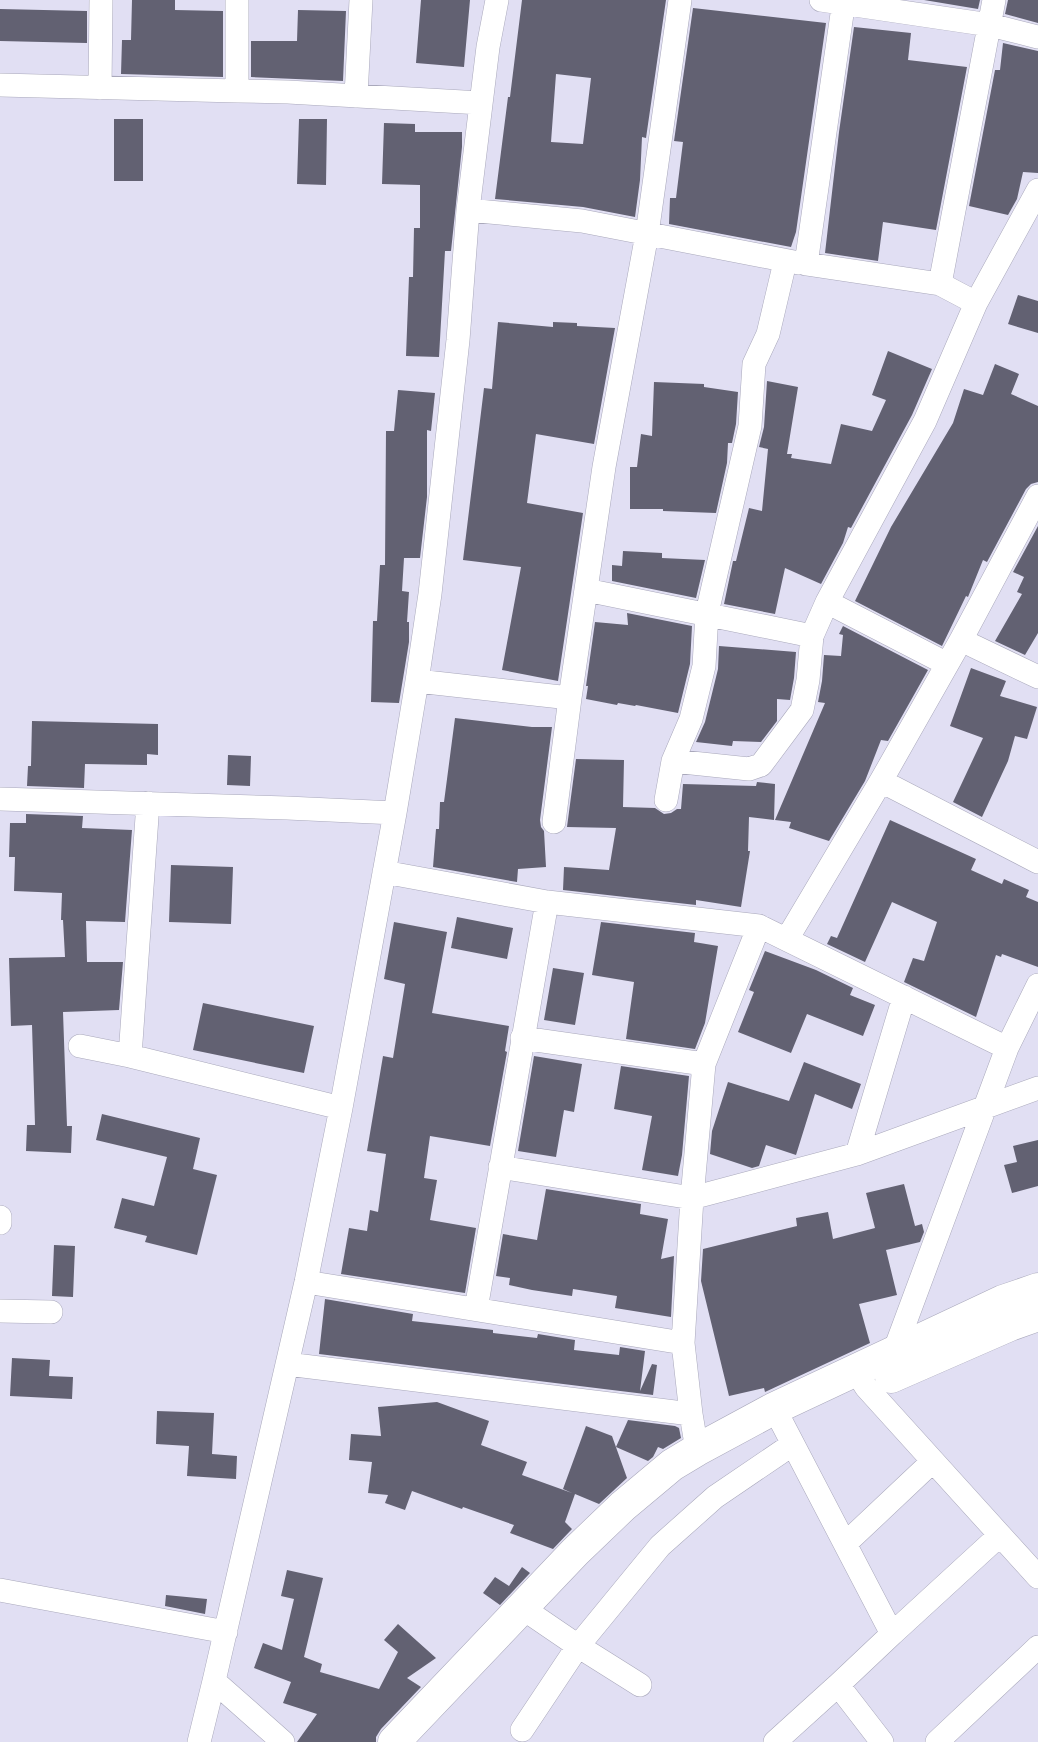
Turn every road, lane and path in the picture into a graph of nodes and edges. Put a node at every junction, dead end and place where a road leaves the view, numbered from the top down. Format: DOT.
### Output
graph roads {
  1 [pos="101,0"];
  2 [pos="237,0"];
  3 [pos="360,0"];
  4 [pos="497,0"];
  5 [pos="680,0"];
  6 [pos="994,0"];
  7 [pos="836,1"];
  8 [pos="990,25"];
  9 [pos="1038,37"];
  10 [pos="0,85"];
  11 [pos="100,88"];
  12 [pos="237,91"];
  13 [pos="356,96"];
  14 [pos="481,103"];
  15 [pos="1038,190"];
  16 [pos="468,210"];
  17 [pos="647,234"];
  18 [pos="795,263"];
  19 [pos="940,284"];
  20 [pos="976,303"];
  21 [pos="1036,504"];
  22 [pos="586,590"];
  23 [pos="827,602"];
  24 [pos="707,613"];
  25 [pos="812,636"];
  26 [pos="961,640"];
  27 [pos="947,664"];
  28 [pos="1038,677"];
  29 [pos="417,681"];
  30 [pos="570,698"];
  31 [pos="673,761"];
  32 [pos="881,781"];
  33 [pos="0,799"];
  34 [pos="666,800"];
  35 [pos="148,803"];
  36 [pos="395,813"];
  37 [pos="554,822"];
  38 [pos="1038,862"];
  39 [pos="384,872"];
  40 [pos="547,902"];
  41 [pos="759,926"];
  42 [pos="787,939"];
  43 [pos="1038,985"];
  44 [pos="904,997"];
  45 [pos="522,1038"];
  46 [pos="80,1046"];
  47 [pos="1007,1048"];
  48 [pos="130,1056"];
  49 [pos="704,1064"];
  50 [pos="1038,1087"];
  51 [pos="987,1106"];
  52 [pos="341,1108"];
  53 [pos="856,1154"];
  54 [pos="500,1167"];
  55 [pos="692,1198"];
  56 [pos="0,1217"];
  57 [pos="0,1223"];
  58 [pos="306,1282"];
  59 [pos="1038,1289"];
  60 [pos="476,1309"];
  61 [pos="0,1311"];
  62 [pos="51,1312"];
  63 [pos="1038,1315"];
  64 [pos="683,1343"];
  65 [pos="899,1362"];
  66 [pos="287,1364"];
  67 [pos="861,1379"];
  68 [pos="691,1414"];
  69 [pos="788,1434"];
  70 [pos="697,1450"];
  71 [pos="933,1461"];
  72 [pos="1000,1535"];
  73 [pos="845,1544"];
  74 [pos="1038,1577"];
  75 [pos="0,1590"];
  76 [pos="534,1616"];
  77 [pos="226,1632"];
  78 [pos="892,1634"];
  79 [pos="578,1646"];
  80 [pos="1038,1647"];
  81 [pos="214,1681"];
  82 [pos="640,1685"];
  83 [pos="838,1685"];
  84 [pos="525,1738"];
  85 [pos="199,1742"];
  86 [pos="283,1742"];
  87 [pos="394,1742"];
  88 [pos="415,1742"];
  89 [pos="775,1742"];
  90 [pos="882,1742"];
  91 [pos="937,1742"];
  1 -- 11 [label="street"];
  2 -- 12 [label="street"];
  3 -- 13 [label="street"];
  4 -- 14 [label="street"];
  5 -- 17 [label="street"];
  6 -- 8 [label="street"];
  7 -- 8 [label="street"];
  7 -- 18 [label="street"];
  8 -- 9 [label="street"];
  8 -- 19 [label="street"];
  10 -- 11 [label="street"];
  11 -- 12 [label="street"];
  12 -- 13 [label="street"];
  13 -- 14 [label="street"];
  14 -- 16 [label="street"];
  15 -- 20 [label="street"];
  16 -- 17 [label="street"];
  16 -- 29 [label="street"];
  17 -- 18 [label="street"];
  17 -- 22 [label="street"];
  18 -- 19 [label="street"];
  18 -- 24 [label="street"];
  19 -- 20 [label="street"];
  20 -- 23 [label="street"];
  21 -- 26 [label="street"];
  22 -- 24 [label="street"];
  22 -- 30 [label="street"];
  23 -- 25 [label="street"];
  23 -- 27 [label="street"];
  24 -- 25 [label="street"];
  24 -- 31 [label="street"];
  25 -- 31 [label="street"];
  26 -- 27 [label="street"];
  26 -- 28 [label="street"];
  27 -- 32 [label="street"];
  29 -- 30 [label="street"];
  29 -- 36 [label="street"];
  30 -- 37 [label="street"];
  31 -- 34 [label="street"];
  32 -- 38 [label="street"];
  32 -- 42 [label="street"];
  33 -- 35 [label="street"];
  35 -- 36 [label="street"];
  35 -- 48 [label="street"];
  36 -- 39 [label="street"];
  39 -- 40 [label="street"];
  39 -- 52 [label="street"];
  40 -- 41 [label="street"];
  40 -- 45 [label="street"];
  41 -- 42 [label="street"];
  41 -- 49 [label="street"];
  42 -- 44 [label="street"];
  43 -- 47 [label="street"];
  44 -- 47 [label="street"];
  44 -- 53 [label="street"];
  45 -- 49 [label="street"];
  45 -- 54 [label="street"];
  46 -- 48 [label="street"];
  47 -- 51 [label="street"];
  48 -- 52 [label="street"];
  49 -- 55 [label="street"];
  50 -- 51 [label="street"];
  51 -- 53 [label="street"];
  51 -- 65 [label="street"];
  52 -- 58 [label="street"];
  53 -- 55 [label="street"];
  54 -- 55 [label="street"];
  54 -- 60 [label="street"];
  55 -- 64 [label="street"];
  56 -- 57 [label="street"];
  58 -- 60 [label="street"];
  58 -- 66 [label="street"];
  59 -- 65 [label="main road"];
  60 -- 64 [label="street"];
  61 -- 62 [label="street"];
  63 -- 65 [label="main road"];
  64 -- 68 [label="street"];
  65 -- 67 [label="main road"];
  66 -- 68 [label="street"];
  66 -- 77 [label="street"];
  67 -- 69 [label="main road"];
  67 -- 70 [label="main road"];
  67 -- 71 [label="street"];
  68 -- 70 [label="street"];
  69 -- 73 [label="street"];
  69 -- 76 [label="main road"];
  69 -- 79 [label="street"];
  70 -- 87 [label="main road"];
  71 -- 72 [label="street"];
  71 -- 73 [label="street"];
  72 -- 74 [label="street"];
  72 -- 78 [label="street"];
  73 -- 78 [label="street"];
  75 -- 77 [label="street"];
  76 -- 79 [label="street"];
  76 -- 88 [label="main road"];
  77 -- 81 [label="street"];
  78 -- 83 [label="street"];
  79 -- 82 [label="street"];
  79 -- 84 [label="street"];
  80 -- 91 [label="street"];
  81 -- 85 [label="street"];
  81 -- 86 [label="street"];
  83 -- 89 [label="street"];
  83 -- 90 [label="street"];
}
